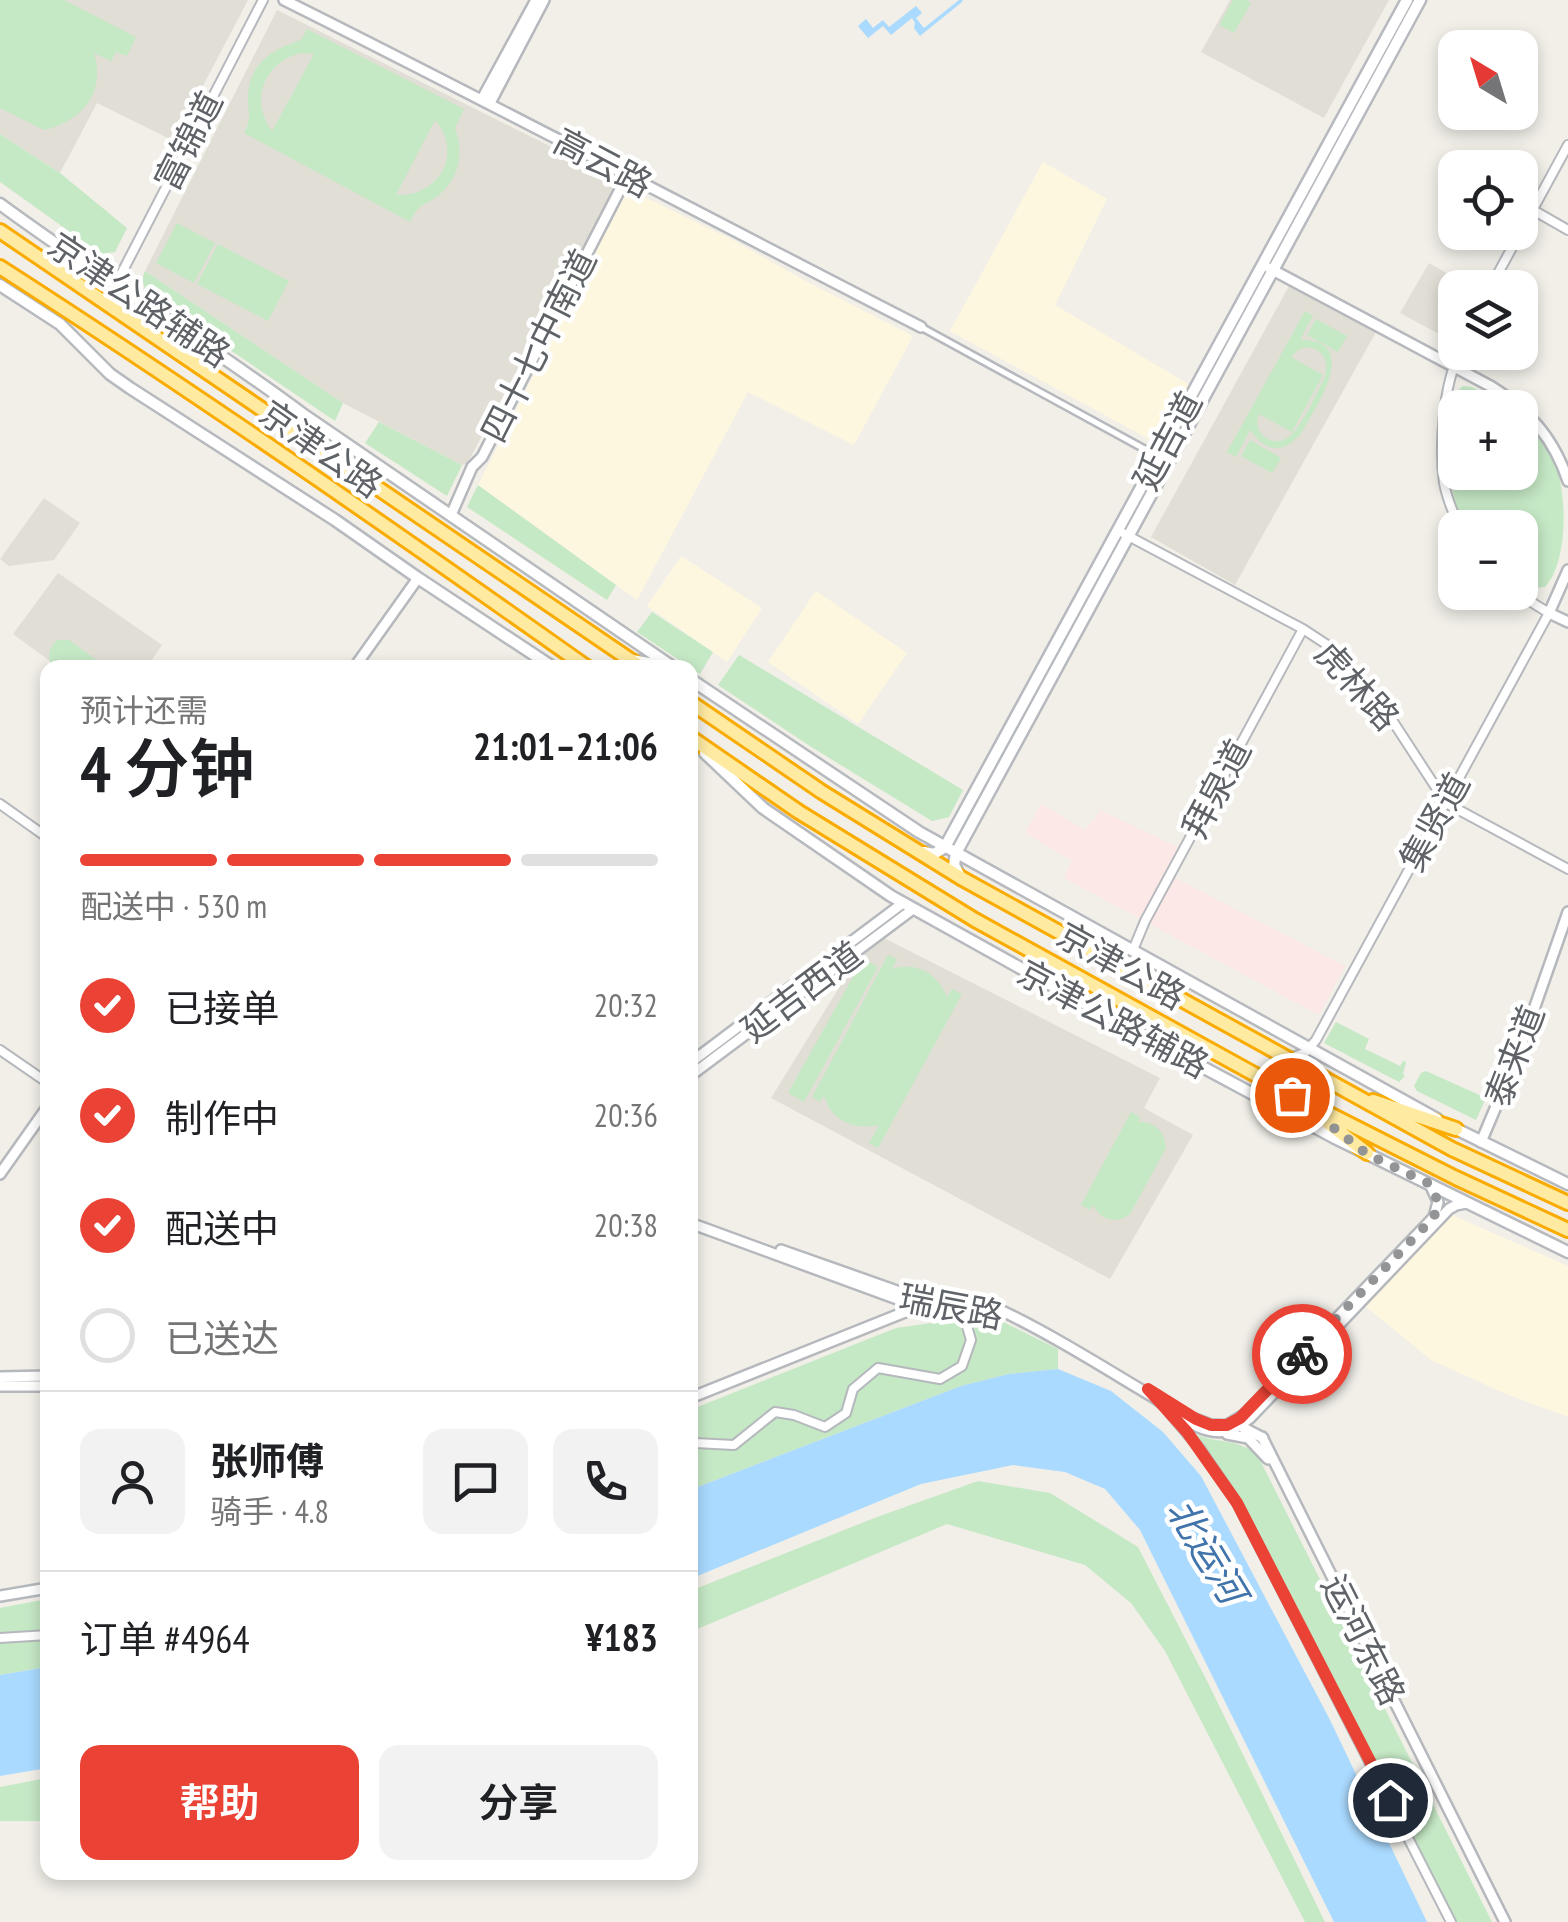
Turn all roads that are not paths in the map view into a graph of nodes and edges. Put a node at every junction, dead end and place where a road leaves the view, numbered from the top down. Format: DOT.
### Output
graph roads {
  1 [pos="263,0"];
  2 [pos="284,0"];
  3 [pos="536,0"];
  4 [pos="544,0"];
  5 [pos="1408,0"];
  6 [pos="1420,0"];
  7 [pos="486,101"];
  8 [pos="1568,145"];
  9 [pos="1568,155"];
  10 [pos="627,176"];
  11 [pos="0,204"];
  12 [pos="1538,205"];
  13 [pos="1538,206"];
  14 [pos="1538,213"];
  15 [pos="0,230"];
  16 [pos="1568,230"];
  17 [pos="44,259"];
  18 [pos="1269,264"];
  19 [pos="0,267"];
  20 [pos="94,270"];
  21 [pos="116,284"];
  22 [pos="0,285"];
  23 [pos="921,326"];
  24 [pos="1438,351"];
  25 [pos="1452,370"];
  26 [pos="1469,370"];
  27 [pos="1471,370"];
  28 [pos="1160,458"];
  29 [pos="1568,468"];
  30 [pos="1568,481"];
  31 [pos="1449,510"];
  32 [pos="451,515"];
  33 [pos="1124,534"];
  34 [pos="1568,570"];
  35 [pos="418,578"];
  36 [pos="1568,581"];
  37 [pos="1538,604"];
  38 [pos="1552,612"];
  39 [pos="1568,620"];
  40 [pos="1303,629"];
  41 [pos="360,660"];
  42 [pos="542,660"];
  43 [pos="576,660"];
  44 [pos="630,660"];
  45 [pos="660,660"];
  46 [pos="698,684"];
  47 [pos="698,707"];
  48 [pos="698,743"];
  49 [pos="698,746"];
  50 [pos="0,804"];
  51 [pos="1447,804"];
  52 [pos="40,832"];
  53 [pos="909,847"];
  54 [pos="945,847"];
  55 [pos="956,853"];
  56 [pos="1568,869"];
  57 [pos="961,878"];
  58 [pos="908,906"];
  59 [pos="1568,912"];
  60 [pos="1133,950"];
  61 [pos="0,1050"];
  62 [pos="1314,1050"];
  63 [pos="698,1057"];
  64 [pos="1286,1058"];
  65 [pos="698,1070"];
  66 [pos="40,1078"];
  67 [pos="1324,1079"];
  68 [pos="1352,1094"];
  69 [pos="1292,1095"];
  70 [pos="40,1117"];
  71 [pos="1456,1130"];
  72 [pos="1482,1142"];
  73 [pos="1367,1154"];
  74 [pos="0,1174"];
  75 [pos="1430,1184"];
  76 [pos="1568,1184"];
  77 [pos="1469,1203"];
  78 [pos="1568,1203"];
  79 [pos="698,1223"];
  80 [pos="1568,1230"];
  81 [pos="1568,1252"];
  82 [pos="923,1304"];
  83 [pos="962,1306"];
  84 [pos="40,1376"];
  85 [pos="0,1378"];
  86 [pos="0,1386"];
  87 [pos="40,1386"];
  88 [pos="1148,1389"];
  89 [pos="698,1395"];
  90 [pos="1158,1400"];
  91 [pos="1245,1421"];
  92 [pos="1223,1429"];
  93 [pos="698,1443"];
  94 [pos="1268,1460"];
  95 [pos="40,1589"];
  96 [pos="0,1596"];
  97 [pos="40,1636"];
  98 [pos="0,1638"];
  99 [pos="1451,1922"];
  100 [pos="1502,1922"];
  1 -- 21 [label="street, 富锦道"];
  2 -- 7 [label="street, 高云路"];
  3 -- 7 [label="street"];
  4 -- 7 [label="street"];
  5 -- 18 [label="main road, 延吉道"];
  6 -- 18 [label="main road, 延吉道"];
  7 -- 10 [label="street, 高云路"];
  8 -- 12 [label="street"];
  9 -- 13 [label="street"];
  10 -- 23 [label="street, 高云路"];
  10 -- 32 [label="street, 四十七中南道"];
  11 -- 20 [label="main road, 京津公路辅路"];
  14 -- 16 [label="street"];
  15 -- 17 [label="highway, 京津公路"];
  17 -- 20 [label="street"];
  17 -- 44 [label="highway, 京津公路"];
  18 -- 24 [label="street"];
  18 -- 28 [label="main road, 延吉道"];
  18 -- 33 [label="main road, 延吉道"];
  19 -- 43 [label="highway, 京津公路"];
  20 -- 21 [label="main road, 京津公路辅路"];
  21 -- 32 [label="main road, 京津公路辅路"];
  22 -- 35 [label="main road, 京津公路辅路"];
  23 -- 28 [label="street"];
  25 -- 31 [label="street"];
  26 -- 30 [label="street"];
  27 -- 29 [label="street"];
  28 -- 33 [label="main road, 延吉道"];
  32 -- 45 [label="main road, 京津公路辅路"];
  33 -- 40 [label="street, 虎林路"];
  33 -- 54 [label="main road, 延吉道"];
  33 -- 55 [label="main road, 延吉道"];
  34 -- 38 [label="street, 集贤道"];
  35 -- 41 [label="street"];
  35 -- 42 [label="main road, 京津公路辅路"];
  36 -- 38 [label="street, 集贤道"];
  37 -- 38 [label="street"];
  38 -- 39 [label="street"];
  38 -- 51 [label="street, 集贤道"];
  40 -- 51 [label="street, 虎林路"];
  40 -- 60 [label="street, 拜泉道"];
  46 -- 54 [label="main road, 京津公路辅路"];
  47 -- 53 [label="highway, 京津公路"];
  48 -- 69 [label="highway, 京津公路"];
  49 -- 58 [label="main road, 京津公路辅路"];
  50 -- 52 [label="street"];
  51 -- 56 [label="street, 虎林路"];
  51 -- 62 [label="street, 集贤道"];
  53 -- 54 [label="main road"];
  53 -- 57 [label="highway, 京津公路"];
  54 -- 55 [label="main road, 京津公路辅路"];
  55 -- 57 [label="main road"];
  55 -- 60 [label="main road, 京津公路辅路"];
  57 -- 64 [label="highway, 京津公路"];
  58 -- 63 [label="street, 延吉西道"];
  58 -- 65 [label="street, 延吉西道"];
  58 -- 73 [label="main road, 京津公路辅路"];
  59 -- 72 [label="street, 泰来道"];
  60 -- 62 [label="main road, 京津公路辅路"];
  61 -- 66 [label="street"];
  62 -- 64 [label="street"];
  62 -- 67 [label="street"];
  62 -- 71 [label="main road, 京津公路辅路"];
  64 -- 67 [label="highway, 京津公路"];
  67 -- 68 [label="highway, 京津公路"];
  68 -- 71 [label="highway"];
  68 -- 78 [label="highway, 京津公路"];
  69 -- 73 [label="highway"];
  69 -- 80 [label="highway, 京津公路"];
  70 -- 74 [label="street"];
  71 -- 72 [label="main road, 京津公路辅路"];
  72 -- 76 [label="main road, 京津公路辅路"];
  73 -- 75 [label="main road, 京津公路辅路"];
  75 -- 77 [label="main road, 京津公路辅路"];
  75 -- 91 [label="street"];
  77 -- 81 [label="main road, 京津公路辅路"];
  77 -- 91 [label="street"];
  79 -- 82 [label="street, 瑞辰路"];
  82 -- 83 [label="street, 瑞辰路"];
  82 -- 88 [label="street, 瑞辰路"];
  82 -- 89 [label="street"];
  83 -- 90 [label="street, 瑞辰路"];
  83 -- 93 [label="street"];
  84 -- 85 [label="street"];
  86 -- 87 [label="street"];
  88 -- 90 [label="street"];
  88 -- 92 [label="street, 瑞辰路"];
  90 -- 92 [label="street, 瑞辰路"];
  90 -- 99 [label="street"];
  91 -- 92 [label="street"];
  91 -- 94 [label="street"];
  91 -- 100 [label="street, 运河东路"];
  92 -- 94 [label="street"];
  94 -- 100 [label="street"];
  95 -- 96 [label="street"];
  97 -- 98 [label="street"];
}
